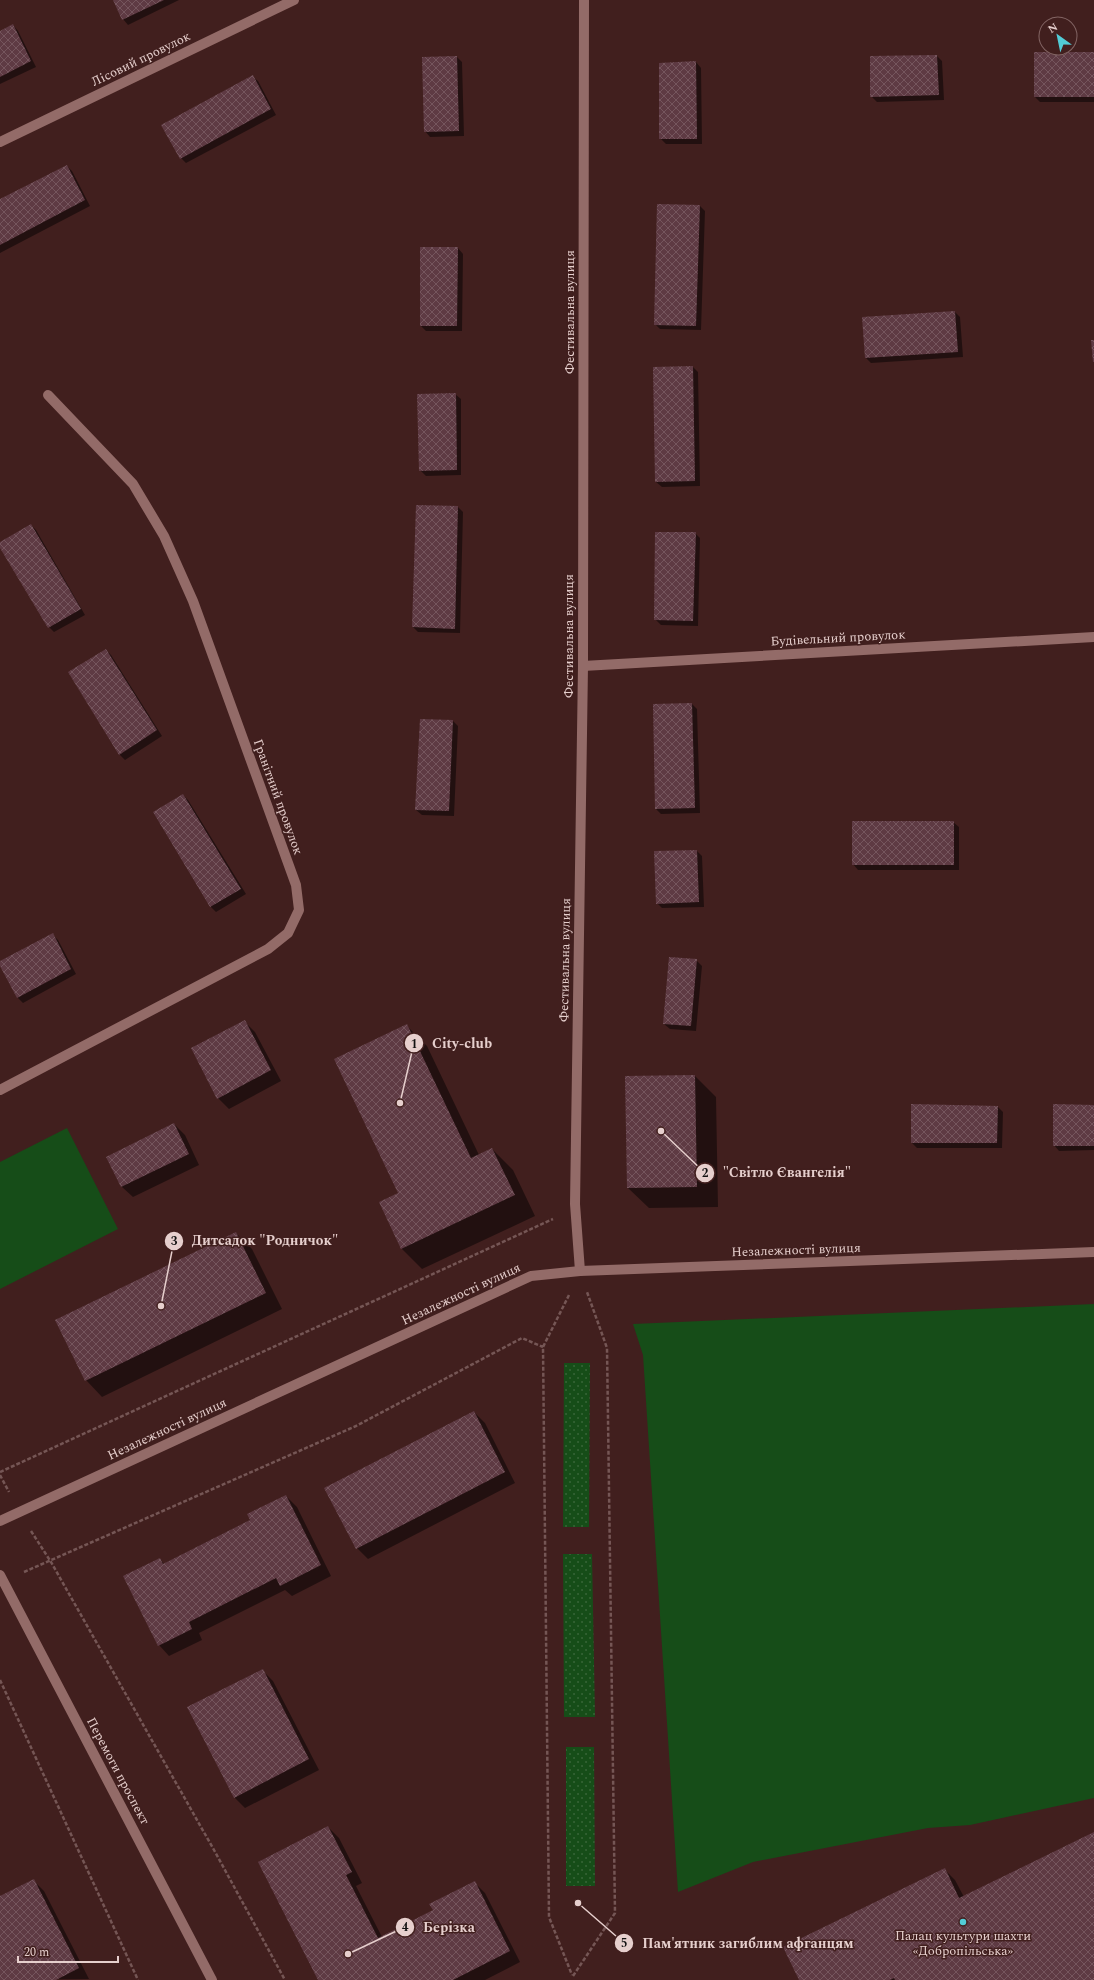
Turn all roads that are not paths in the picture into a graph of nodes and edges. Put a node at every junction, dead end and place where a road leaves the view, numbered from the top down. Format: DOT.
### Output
graph roads {
  1 [pos="294,0"];
  2 [pos="584,0"];
  3 [pos="0,142"];
  4 [pos="48,395"];
  5 [pos="1094,637"];
  6 [pos="583,666"];
  7 [pos="0,1090"];
  8 [pos="1094,1252"];
  9 [pos="580,1271"];
  10 [pos="0,1521"];
  11 [pos="2,1578"];
  12 [pos="212,1980"];
  1 -- 3 [label="street, Лісовий провулок"];
  2 -- 6 [label="street, Фестивальна вулиця"];
  4 -- 7 [label="street, Гранітний провулок"];
  5 -- 6 [label="street, Будівельний провулок"];
  6 -- 9 [label="street, Фестивальна вулиця"];
  8 -- 9 [label="street, Незалежності вулиця"];
  9 -- 10 [label="street, Незалежності вулиця"];
  11 -- 12 [label="street, Перемоги проспект"];
}
